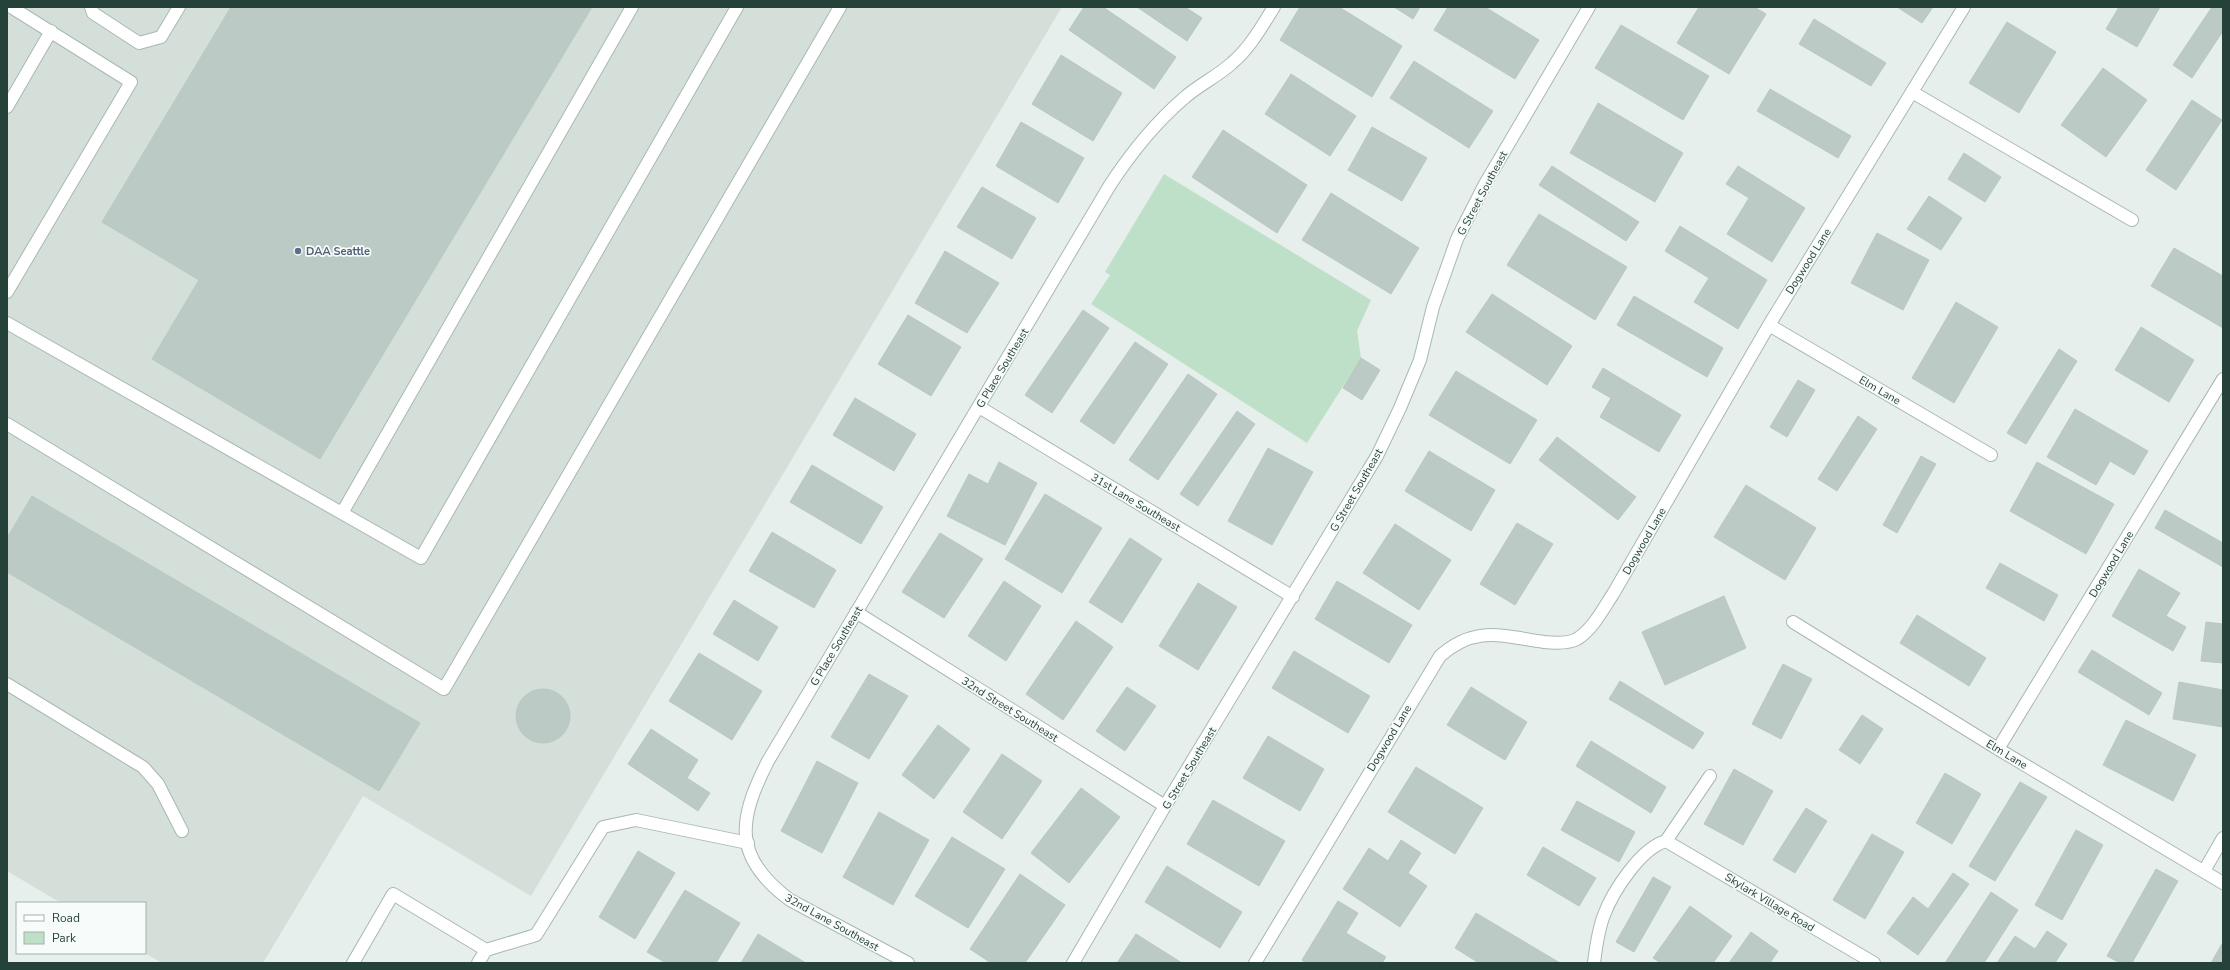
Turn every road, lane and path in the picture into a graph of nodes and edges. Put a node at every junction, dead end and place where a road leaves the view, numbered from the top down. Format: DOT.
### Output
graph roads {
  1 [pos="11,7"];
  2 [pos="91,7"];
  3 [pos="179,7"];
  4 [pos="632,7"];
  5 [pos="737,7"];
  6 [pos="840,7"];
  7 [pos="1274,7"];
  8 [pos="1589,7"];
  9 [pos="1964,7"];
  10 [pos="51,32"];
  11 [pos="1912,92"];
  12 [pos="7,107"];
  13 [pos="2132,220"];
  14 [pos="7,292"];
  15 [pos="7,323"];
  16 [pos="1769,325"];
  17 [pos="2223,379"];
  18 [pos="979,406"];
  19 [pos="7,424"];
  20 [pos="1991,455"];
  21 [pos="342,512"];
  22 [pos="1293,597"];
  23 [pos="856,612"];
  24 [pos="1794,622"];
  25 [pos="7,684"];
  26 [pos="1998,749"];
  27 [pos="768,761"];
  28 [pos="1710,776"];
  29 [pos="1165,806"];
  30 [pos="182,831"];
  31 [pos="2223,838"];
  32 [pos="1666,841"];
  33 [pos="748,843"];
  34 [pos="2204,871"];
  35 [pos="2223,882"];
  36 [pos="486,950"];
  37 [pos="1077,958"];
  38 [pos="353,963"];
  39 [pos="478,963"];
  40 [pos="908,963"];
  41 [pos="1255,963"];
  42 [pos="1594,963"];
  43 [pos="1874,963"];
  1 -- 10 [label="street"];
  2 -- 3 [label="street"];
  4 -- 21 [label="street"];
  5 -- 21 [label="street"];
  6 -- 19 [label="street"];
  7 -- 18 [label="street, G Place Southeast"];
  8 -- 22 [label="street, G Street Southeast"];
  9 -- 11 [label="street, Dogwood Lane"];
  10 -- 12 [label="street"];
  10 -- 14 [label="street"];
  11 -- 13 [label="street"];
  11 -- 16 [label="street, Dogwood Lane"];
  15 -- 21 [label="street"];
  16 -- 20 [label="street, Elm Lane"];
  16 -- 41 [label="street, Dogwood Lane"];
  17 -- 26 [label="street, Dogwood Lane"];
  18 -- 22 [label="street, 31st Lane Southeast"];
  18 -- 23 [label="street, G Place Southeast"];
  22 -- 29 [label="street, G Street Southeast"];
  23 -- 27 [label="street, G Place Southeast"];
  23 -- 29 [label="street, 32nd Street Southeast"];
  24 -- 26 [label="street, Elm Lane"];
  25 -- 30 [label="street"];
  26 -- 34 [label="street, Elm Lane"];
  27 -- 33 [label="street, 32nd Lane Southeast"];
  28 -- 32 [label="street"];
  29 -- 37 [label="street, G Street Southeast"];
  31 -- 34 [label="street"];
  32 -- 42 [label="street"];
  32 -- 43 [label="street, Skylark Village Road"];
  33 -- 36 [label="street"];
  33 -- 40 [label="street, 32nd Lane Southeast"];
  34 -- 35 [label="street, Elm Lane"];
  36 -- 38 [label="street"];
  36 -- 39 [label="street"];
}
